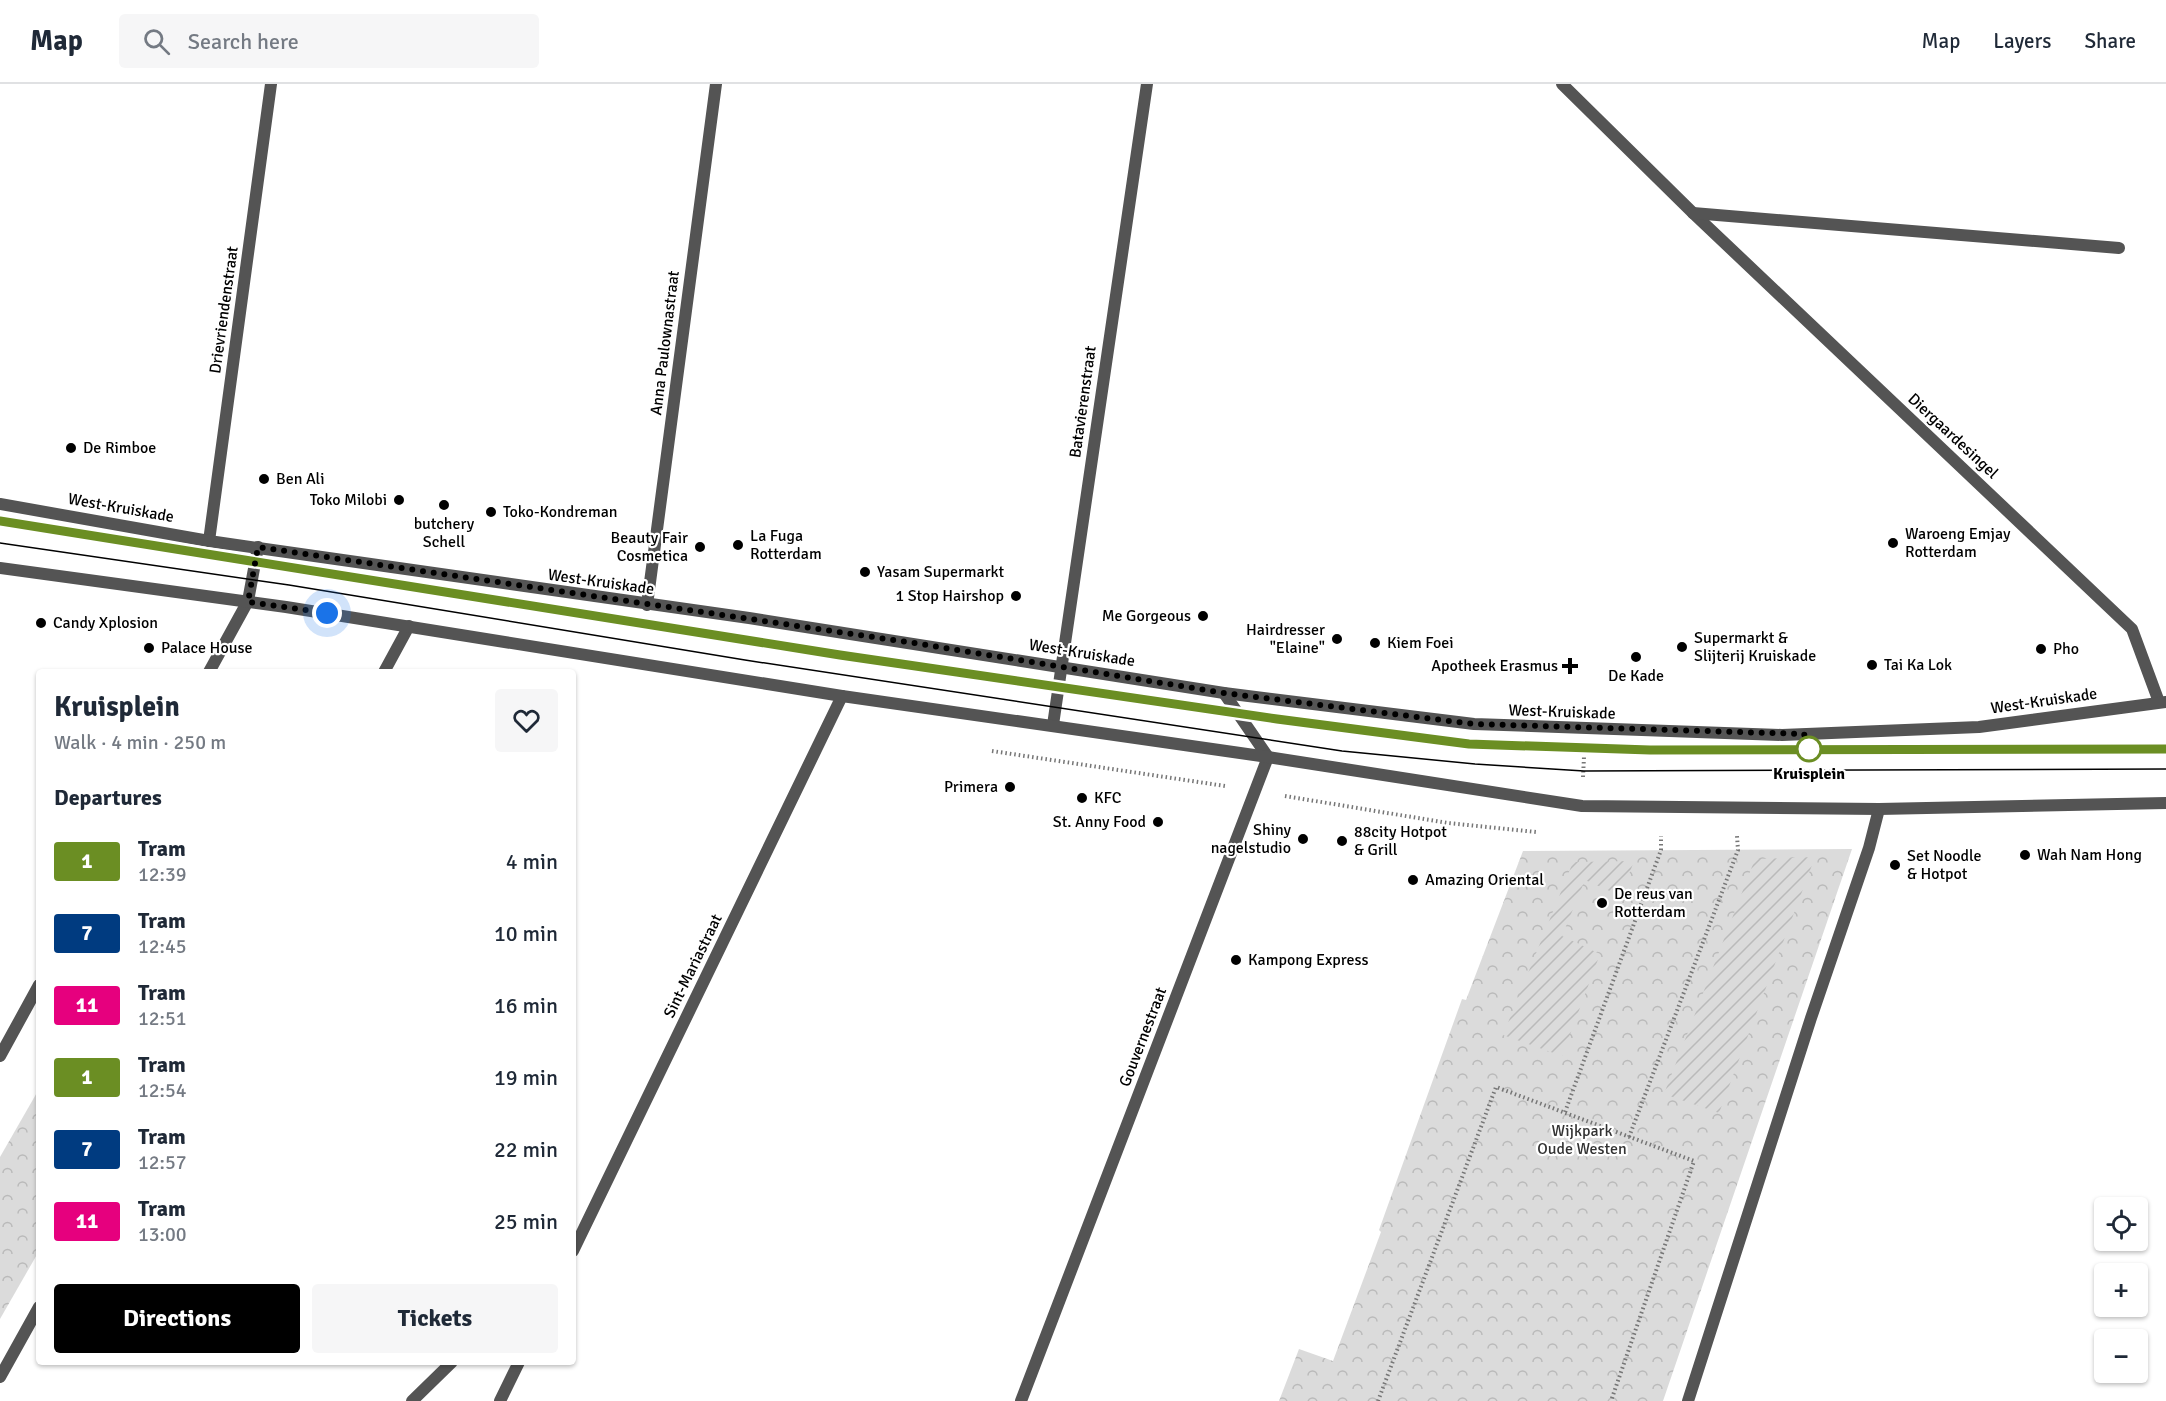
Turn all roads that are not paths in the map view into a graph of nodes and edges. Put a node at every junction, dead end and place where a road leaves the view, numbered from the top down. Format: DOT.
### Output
graph roads {
  1 [pos="271,84"];
  2 [pos="716,84"];
  3 [pos="1147,84"];
  4 [pos="1562,84"];
  5 [pos="1693,213"];
  6 [pos="2119,248"];
  7 [pos="0,504"];
  8 [pos="209,541"];
  9 [pos="258,547"];
  10 [pos="0,568"];
  11 [pos="248,602"];
  12 [pos="647,605"];
  13 [pos="409,626"];
  14 [pos="1061,666"];
  15 [pos="211,669"];
  16 [pos="386,669"];
  17 [pos="1224,693"];
  18 [pos="842,696"];
  19 [pos="2163,702"];
  20 [pos="1053,725"];
  21 [pos="1268,756"];
  22 [pos="2166,803"];
  23 [pos="1879,809"];
  24 [pos="36,990"];
  25 [pos="0,1056"];
  26 [pos="576,1245"];
  27 [pos="36,1312"];
  28 [pos="449,1365"];
  29 [pos="518,1365"];
  30 [pos="0,1377"];
  31 [pos="412,1401"];
  32 [pos="500,1401"];
  33 [pos="1021,1401"];
  34 [pos="1688,1401"];
  1 -- 8 [label="street, Drievriendenstraat"];
  2 -- 12 [label="street, Anna Paulownastraat"];
  3 -- 14 [label="street, Batavierenstraat"];
  4 -- 5 [label="street, Diergaardesingel"];
  5 -- 6 [label="street"];
  5 -- 19 [label="street, Diergaardesingel"];
  7 -- 8 [label="street, West-Kruiskade"];
  8 -- 9 [label="street, West-Kruiskade"];
  9 -- 11 [label="street"];
  9 -- 12 [label="street, West-Kruiskade"];
  10 -- 11 [label="street"];
  11 -- 13 [label="street"];
  11 -- 15 [label="street"];
  12 -- 14 [label="street, West-Kruiskade"];
  13 -- 16 [label="street"];
  13 -- 18 [label="street"];
  14 -- 17 [label="street, West-Kruiskade"];
  14 -- 20 [label="street, Batavierenstraat"];
  17 -- 19 [label="street, West-Kruiskade"];
  17 -- 21 [label="street"];
  18 -- 20 [label="street"];
  18 -- 26 [label="street, Sint-Mariastraat"];
  20 -- 21 [label="street"];
  21 -- 23 [label="street"];
  21 -- 33 [label="street, Gouvernestraat"];
  22 -- 23 [label="street"];
  23 -- 34 [label="street"];
  24 -- 25 [label="street"];
  27 -- 30 [label="street"];
  28 -- 31 [label="street"];
  29 -- 32 [label="street"];
}
